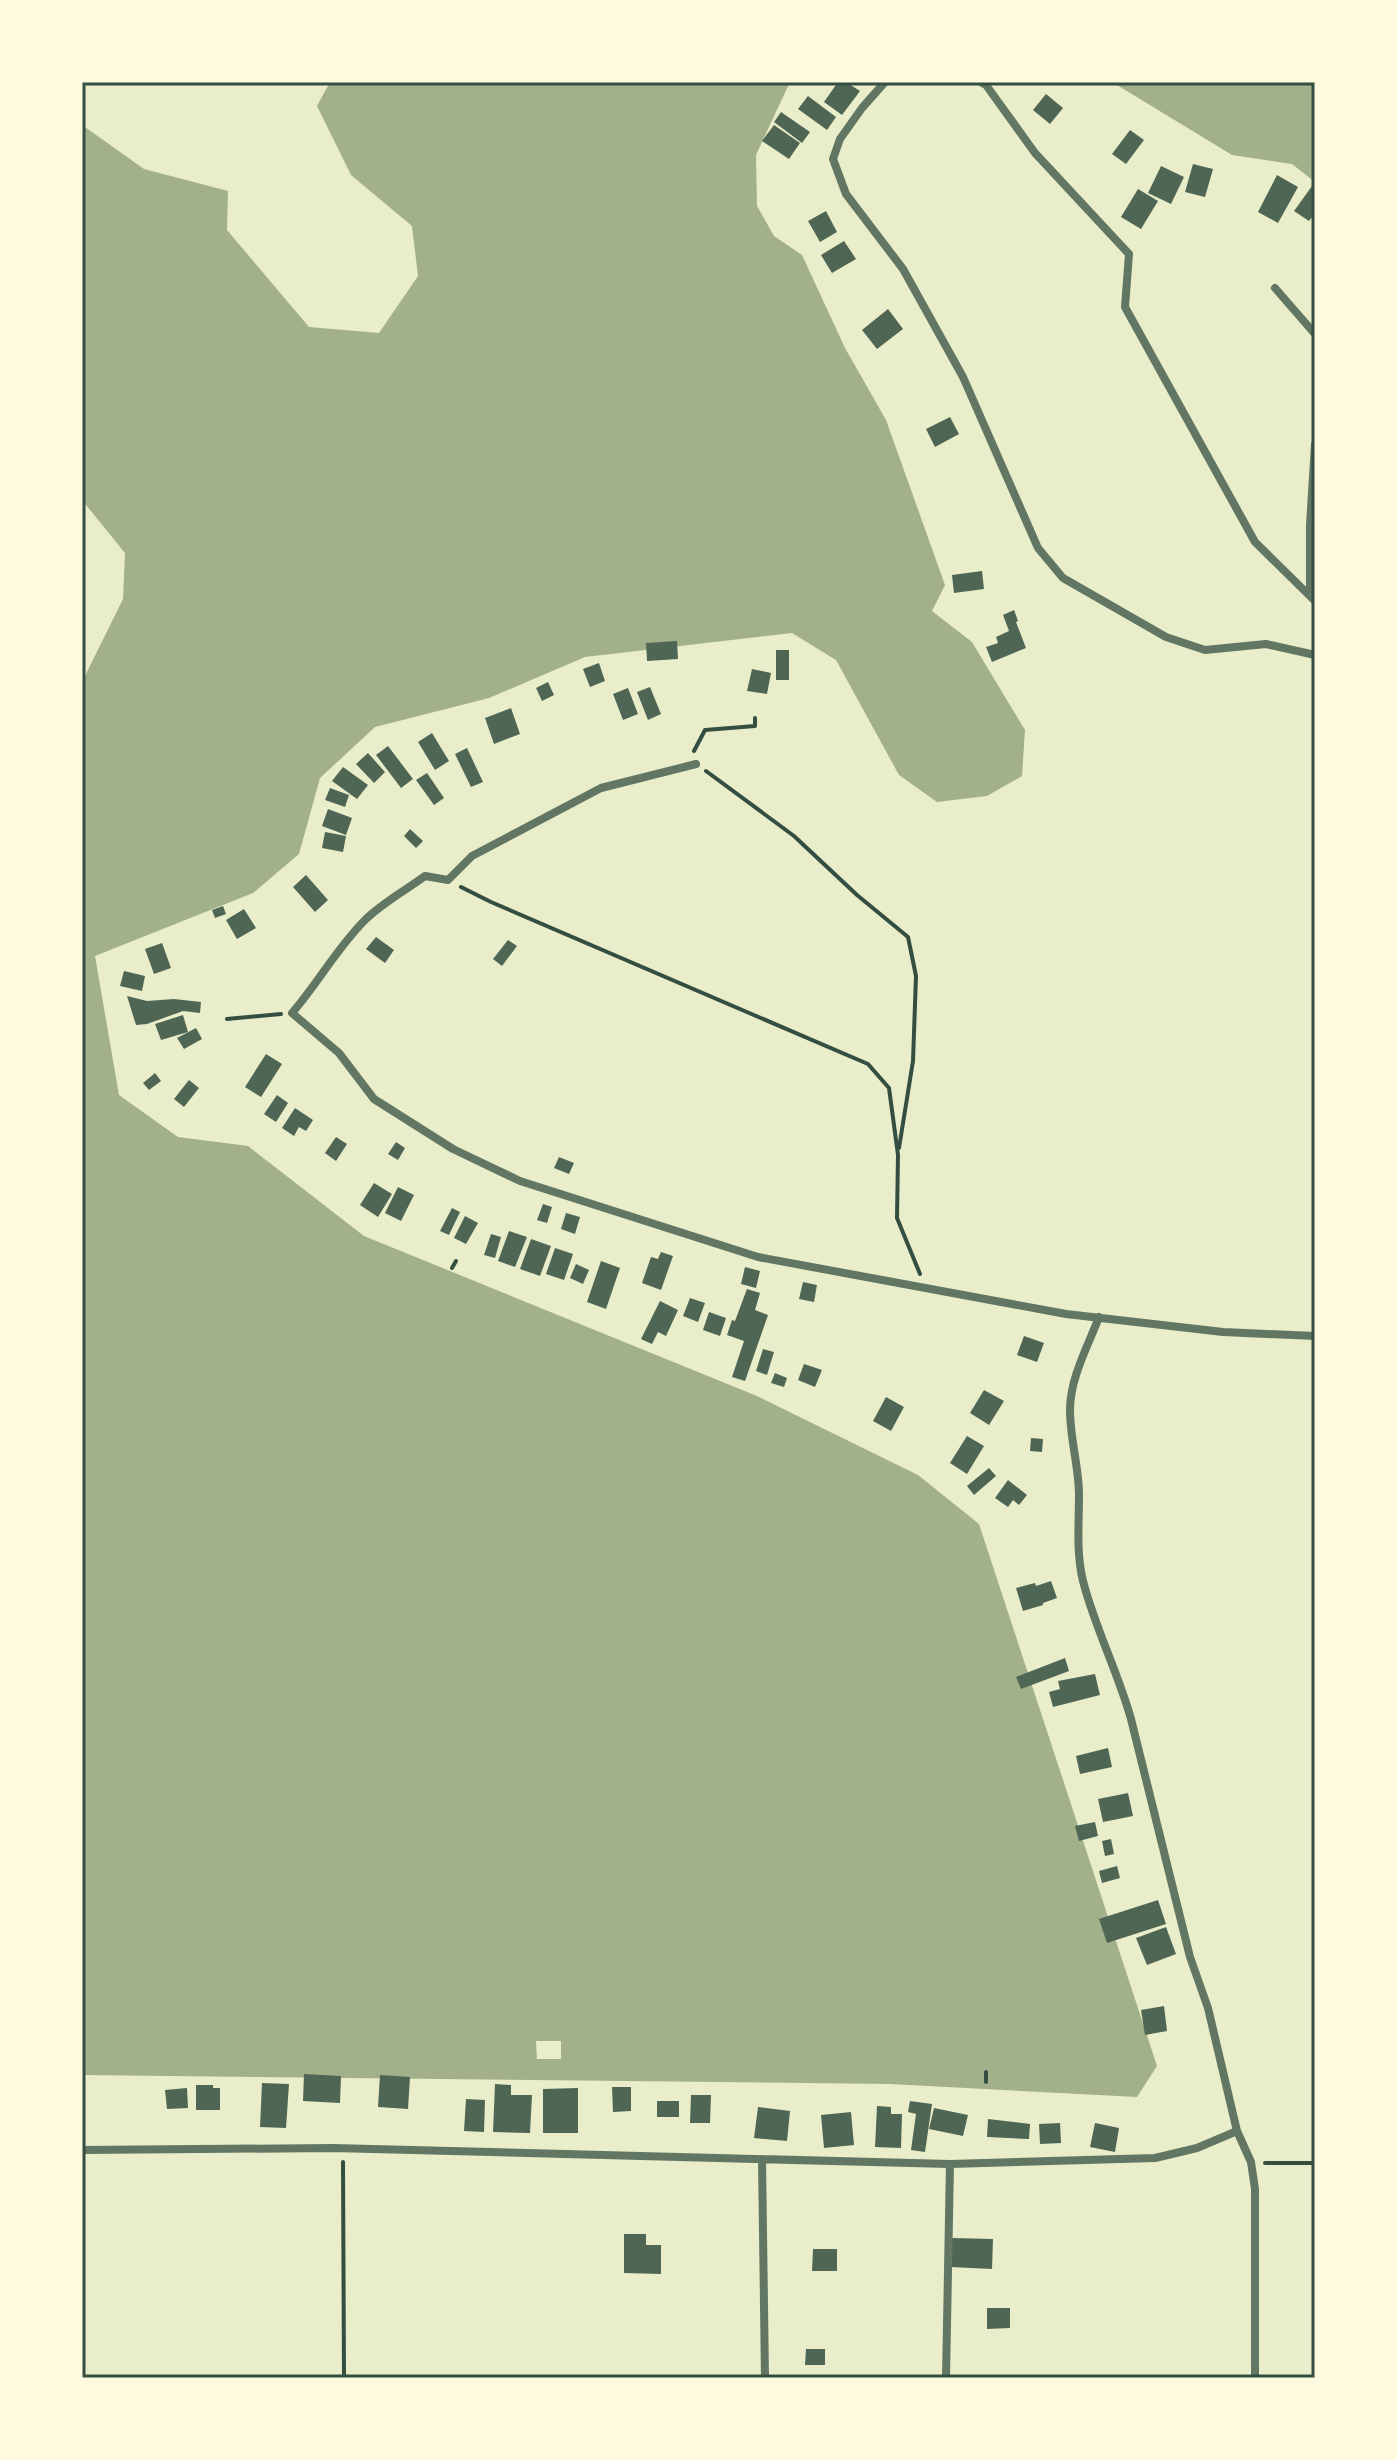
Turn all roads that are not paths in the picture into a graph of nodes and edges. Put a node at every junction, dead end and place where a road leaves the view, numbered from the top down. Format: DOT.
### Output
graph roads {
  1 [pos="885,82"];
  2 [pos="981,82"];
  3 [pos="1275,288"];
  4 [pos="1315,334"];
  5 [pos="1315,444"];
  6 [pos="1312,597"];
  7 [pos="1315,655"];
  8 [pos="696,764"];
  9 [pos="1099,1317"];
  10 [pos="1315,1336"];
  11 [pos="1237,2131"];
  12 [pos="82,2150"];
  13 [pos="762,2159"];
  14 [pos="950,2164"];
  15 [pos="765,2378"];
  16 [pos="946,2378"];
  17 [pos="1255,2378"];
  1 -- 7 [label="street"];
  2 -- 6 [label="street"];
  3 -- 4 [label="street"];
  5 -- 6 [label="street"];
  8 -- 9 [label="street"];
  9 -- 10 [label="street"];
  9 -- 11 [label="street"];
  11 -- 14 [label="street"];
  11 -- 17 [label="street"];
  12 -- 13 [label="street"];
  13 -- 14 [label="street"];
  13 -- 15 [label="street"];
  14 -- 16 [label="street"];
}
